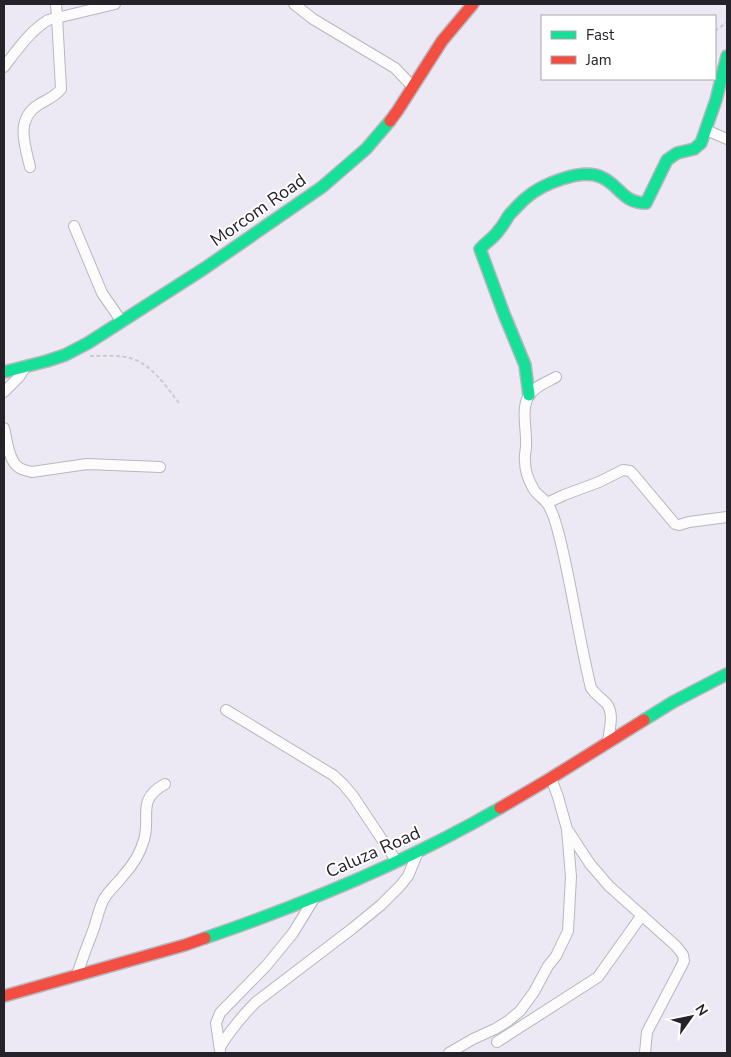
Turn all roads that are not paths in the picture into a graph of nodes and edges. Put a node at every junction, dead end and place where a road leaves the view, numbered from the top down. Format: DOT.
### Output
graph roads {
  1 [pos="56,4"];
  2 [pos="115,4"];
  3 [pos="294,4"];
  4 [pos="473,4"];
  5 [pos="57,17"];
  6 [pos="727,56"];
  7 [pos="4,66"];
  8 [pos="412,87"];
  9 [pos="706,130"];
  10 [pos="727,139"];
  11 [pos="30,167"];
  12 [pos="74,226"];
  13 [pos="122,322"];
  14 [pos="26,366"];
  15 [pos="4,372"];
  16 [pos="556,377"];
  17 [pos="4,392"];
  18 [pos="529,396"];
  19 [pos="4,428"];
  20 [pos="160,467"];
  21 [pos="547,503"];
  22 [pos="727,517"];
  23 [pos="727,674"];
  24 [pos="226,710"];
  25 [pos="608,742"];
  26 [pos="551,778"];
  27 [pos="165,784"];
  28 [pos="567,829"];
  29 [pos="418,852"];
  30 [pos="397,862"];
  31 [pos="316,897"];
  32 [pos="642,915"];
  33 [pos="77,975"];
  34 [pos="4,996"];
  35 [pos="495,1029"];
  36 [pos="497,1042"];
  37 [pos="220,1050"];
  38 [pos="449,1053"];
  39 [pos="498,1053"];
  40 [pos="645,1053"];
  1 -- 5 [label="street"];
  2 -- 5 [label="street"];
  3 -- 8 [label="street"];
  4 -- 8 [label="street, Morcom Road"];
  5 -- 7 [label="street"];
  5 -- 11 [label="street"];
  6 -- 9 [label="street"];
  8 -- 13 [label="street, Morcom Road"];
  9 -- 10 [label="street"];
  9 -- 18 [label="street"];
  12 -- 13 [label="street"];
  13 -- 14 [label="street, Morcom Road"];
  14 -- 15 [label="street, Morcom Road"];
  14 -- 17 [label="street"];
  16 -- 18 [label="street"];
  18 -- 21 [label="street"];
  19 -- 20 [label="street"];
  21 -- 22 [label="street"];
  21 -- 25 [label="street"];
  23 -- 25 [label="street, Caluza Road"];
  24 -- 30 [label="street"];
  25 -- 26 [label="street, Caluza Road"];
  26 -- 28 [label="street"];
  26 -- 29 [label="street, Caluza Road"];
  27 -- 33 [label="street"];
  28 -- 32 [label="street"];
  28 -- 35 [label="street"];
  29 -- 30 [label="street, Caluza Road"];
  29 -- 37 [label="street"];
  30 -- 31 [label="street, Caluza Road"];
  31 -- 33 [label="street, Caluza Road"];
  31 -- 37 [label="street"];
  32 -- 36 [label="street"];
  32 -- 40 [label="street"];
  33 -- 34 [label="street, Caluza Road"];
  35 -- 36 [label="street"];
  35 -- 38 [label="street"];
  36 -- 39 [label="street"];
}
